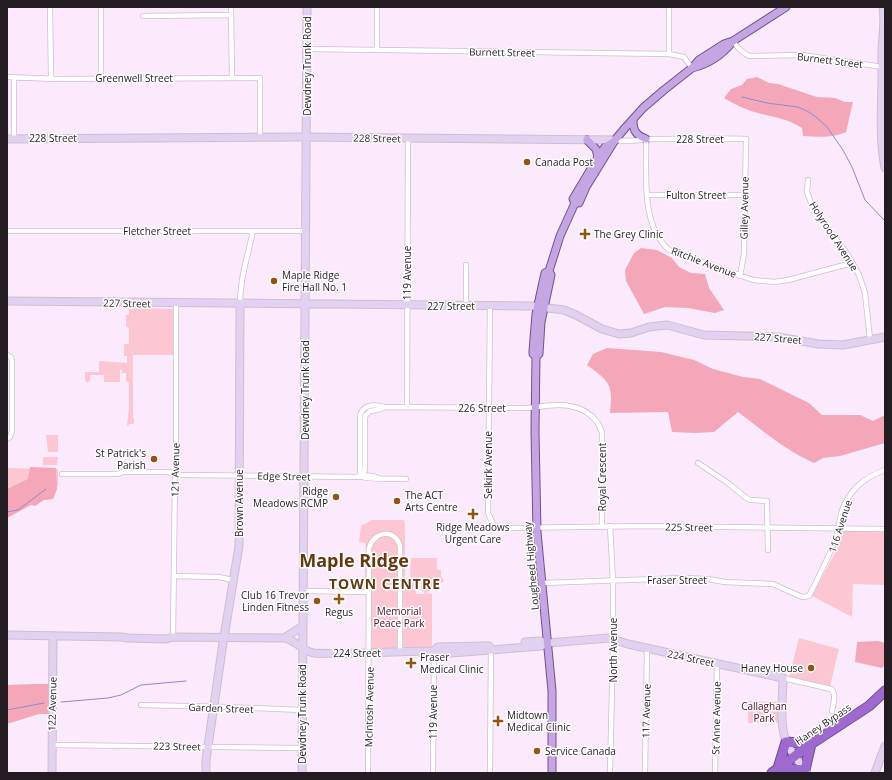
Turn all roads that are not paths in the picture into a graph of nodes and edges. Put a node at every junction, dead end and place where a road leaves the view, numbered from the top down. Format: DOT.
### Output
graph roads {
  1 [pos="50,7"];
  2 [pos="101,7"];
  3 [pos="232,7"];
  4 [pos="307,7"];
  5 [pos="377,7"];
  6 [pos="669,7"];
  7 [pos="786,7"];
  8 [pos="883,7"];
  9 [pos="143,16"];
  10 [pos="231,16"];
  11 [pos="733,41"];
  12 [pos="307,49"];
  13 [pos="377,50"];
  14 [pos="669,54"];
  15 [pos="884,67"];
  16 [pos="692,68"];
  17 [pos="7,77"];
  18 [pos="14,78"];
  19 [pos="51,78"];
  20 [pos="232,78"];
  21 [pos="101,79"];
  22 [pos="633,120"];
  23 [pos="260,137"];
  24 [pos="307,137"];
  25 [pos="10,139"];
  26 [pos="408,139"];
  27 [pos="746,139"];
  28 [pos="587,140"];
  29 [pos="615,140"];
  30 [pos="646,140"];
  31 [pos="598,157"];
  32 [pos="885,168"];
  33 [pos="808,180"];
  34 [pos="647,195"];
  35 [pos="744,195"];
  36 [pos="575,203"];
  37 [pos="7,231"];
  38 [pos="253,231"];
  39 [pos="306,231"];
  40 [pos="852,263"];
  41 [pos="466,265"];
  42 [pos="740,276"];
  43 [pos="7,301"];
  44 [pos="176,303"];
  45 [pos="240,304"];
  46 [pos="306,304"];
  47 [pos="407,306"];
  48 [pos="466,306"];
  49 [pos="490,306"];
  50 [pos="541,307"];
  51 [pos="885,336"];
  52 [pos="870,339"];
  53 [pos="7,355"];
  54 [pos="535,406"];
  55 [pos="384,407"];
  56 [pos="407,407"];
  57 [pos="489,408"];
  58 [pos="600,427"];
  59 [pos="9,438"];
  60 [pos="698,463"];
  61 [pos="885,470"];
  62 [pos="62,474"];
  63 [pos="175,474"];
  64 [pos="239,476"];
  65 [pos="305,477"];
  66 [pos="362,477"];
  67 [pos="406,479"];
  68 [pos="494,526"];
  69 [pos="610,526"];
  70 [pos="537,527"];
  71 [pos="602,527"];
  72 [pos="768,528"];
  73 [pos="838,529"];
  74 [pos="885,529"];
  75 [pos="768,550"];
  76 [pos="174,576"];
  77 [pos="233,580"];
  78 [pos="614,581"];
  79 [pos="542,583"];
  80 [pos="304,592"];
  81 [pos="369,592"];
  82 [pos="809,596"];
  83 [pos="303,626"];
  84 [pos="7,635"];
  85 [pos="56,636"];
  86 [pos="173,637"];
  87 [pos="223,638"];
  88 [pos="284,638"];
  89 [pos="613,639"];
  90 [pos="548,643"];
  91 [pos="303,648"];
  92 [pos="491,648"];
  93 [pos="647,648"];
  94 [pos="434,651"];
  95 [pos="400,652"];
  96 [pos="369,653"];
  97 [pos="717,663"];
  98 [pos="783,678"];
  99 [pos="885,691"];
  100 [pos="141,705"];
  101 [pos="214,707"];
  102 [pos="302,710"];
  103 [pos="832,711"];
  104 [pos="786,742"];
  105 [pos="811,744"];
  106 [pos="52,745"];
  107 [pos="885,746"];
  108 [pos="208,747"];
  109 [pos="302,748"];
  110 [pos="795,756"];
  111 [pos="775,771"];
  112 [pos="806,772"];
  113 [pos="52,773"];
  114 [pos="206,773"];
  115 [pos="302,773"];
  116 [pos="368,773"];
  117 [pos="433,773"];
  118 [pos="490,773"];
  119 [pos="552,773"];
  120 [pos="610,773"];
  121 [pos="645,773"];
  122 [pos="715,773"];
  123 [pos="875,773"];
  1 -- 19 [label="street"];
  2 -- 21 [label="street"];
  3 -- 10 [label="street"];
  4 -- 12 [label="main road, Dewdney Trunk Road"];
  5 -- 13 [label="street"];
  6 -- 14 [label="street"];
  7 -- 11 [label="main road, Lougheed Highway"];
  8 -- 15 [label="main road"];
  9 -- 10 [label="street"];
  10 -- 20 [label="street"];
  11 -- 15 [label="street, Burnett Street"];
  11 -- 16 [label="main road, Lougheed Highway"];
  12 -- 13 [label="street, Burnett Street"];
  12 -- 24 [label="main road, Dewdney Trunk Road"];
  13 -- 14 [label="street, Burnett Street"];
  14 -- 16 [label="street, Burnett Street"];
  15 -- 32 [label="main road"];
  16 -- 22 [label="main road, Lougheed Highway"];
  17 -- 18 [label="street, Greenwell Street"];
  18 -- 19 [label="street, Greenwell Street"];
  18 -- 25 [label="street"];
  19 -- 21 [label="street, Greenwell Street"];
  20 -- 21 [label="street, Greenwell Street"];
  20 -- 23 [label="street, Greenwell Street"];
  22 -- 29 [label="main road, Lougheed Highway"];
  22 -- 30 [label="main road"];
  23 -- 24 [label="main road, 228 Street"];
  23 -- 25 [label="main road, 228 Street"];
  24 -- 26 [label="main road, 228 Street"];
  24 -- 39 [label="main road, Dewdney Trunk Road"];
  26 -- 28 [label="main road, 228 Street"];
  26 -- 47 [label="street, 119 Avenue"];
  27 -- 30 [label="street, 228 Street"];
  27 -- 35 [label="street, Gilley Avenue"];
  28 -- 29 [label="main road, 228 Street"];
  28 -- 31 [label="main road"];
  29 -- 30 [label="street, 228 Street"];
  29 -- 31 [label="main road, Lougheed Highway"];
  29 -- 36 [label="main road, Lougheed Highway"];
  30 -- 34 [label="street, Ritchie Avenue"];
  31 -- 36 [label="main road, Lougheed Highway"];
  33 -- 40 [label="street, Holyrood Avenue"];
  34 -- 35 [label="street, Fulton Street"];
  34 -- 42 [label="street, Ritchie Avenue"];
  35 -- 42 [label="street, Gilley Avenue"];
  36 -- 50 [label="main road, Lougheed Highway"];
  37 -- 38 [label="street, Fletcher Street"];
  38 -- 39 [label="street, Fletcher Street"];
  38 -- 45 [label="street, Brown Avenue"];
  39 -- 46 [label="main road, Dewdney Trunk Road"];
  40 -- 42 [label="street, Ritchie Avenue"];
  40 -- 52 [label="street, Holyrood Avenue"];
  41 -- 48 [label="street"];
  43 -- 44 [label="main road, 227 Street"];
  44 -- 45 [label="main road, 227 Street"];
  44 -- 63 [label="street, 121 Avenue"];
  45 -- 46 [label="main road, 227 Street"];
  45 -- 64 [label="main road, Brown Avenue"];
  46 -- 47 [label="main road, 227 Street"];
  46 -- 65 [label="main road, Dewdney Trunk Road"];
  47 -- 48 [label="main road, 227 Street"];
  47 -- 56 [label="street, 119 Avenue"];
  48 -- 49 [label="main road, 227 Street"];
  49 -- 50 [label="main road, 227 Street"];
  49 -- 57 [label="street, Selkirk Avenue"];
  50 -- 52 [label="main road, 227 Street"];
  50 -- 54 [label="main road, Lougheed Highway"];
  51 -- 52 [label="main road, 227 Street"];
  53 -- 59 [label="street"];
  54 -- 57 [label="street, 226 Street"];
  54 -- 58 [label="street, 226 Street"];
  54 -- 70 [label="main road, Lougheed Highway"];
  55 -- 56 [label="street, 226 Street"];
  55 -- 66 [label="street"];
  55 -- 66 [label="street, 226 Street"];
  56 -- 57 [label="street, 226 Street"];
  57 -- 68 [label="street, Selkirk Avenue"];
  58 -- 71 [label="street, Royal Crescent"];
  60 -- 72 [label="street"];
  61 -- 73 [label="street, 116 Avenue"];
  62 -- 63 [label="street, Edge Street"];
  63 -- 64 [label="street, Edge Street"];
  63 -- 76 [label="street, 121 Avenue"];
  64 -- 65 [label="street, Edge Street"];
  64 -- 77 [label="main road, Brown Avenue"];
  65 -- 66 [label="street, Edge Street"];
  65 -- 80 [label="main road, Dewdney Trunk Road"];
  66 -- 67 [label="street, Edge Street"];
  68 -- 70 [label="street, 225 Street"];
  69 -- 71 [label="street, 225 Street"];
  69 -- 72 [label="street, 225 Street"];
  69 -- 78 [label="street, North Avenue"];
  70 -- 71 [label="street, 225 Street"];
  70 -- 79 [label="main road, Lougheed Highway"];
  72 -- 73 [label="street, 225 Street"];
  72 -- 75 [label="street"];
  73 -- 74 [label="street, 225 Street"];
  73 -- 82 [label="street, 116 Avenue"];
  76 -- 77 [label="street"];
  76 -- 86 [label="street, 121 Avenue"];
  77 -- 87 [label="main road, Brown Avenue"];
  78 -- 79 [label="street, Fraser Street"];
  78 -- 82 [label="street, Fraser Street"];
  78 -- 89 [label="street, North Avenue"];
  79 -- 90 [label="main road, Lougheed Highway"];
  80 -- 81 [label="street"];
  80 -- 83 [label="main road, Dewdney Trunk Road"];
  81 -- 95 [label="street, McIntosh Avenue"];
  81 -- 96 [label="street, McIntosh Avenue"];
  83 -- 88 [label="main road"];
  83 -- 91 [label="main road, Dewdney Trunk Road"];
  84 -- 85 [label="main road, 224 Street"];
  85 -- 86 [label="main road, 224 Street"];
  85 -- 106 [label="main road, 122 Avenue"];
  86 -- 87 [label="main road, 224 Street"];
  87 -- 88 [label="main road, 224 Street"];
  87 -- 101 [label="main road, Brown Avenue"];
  88 -- 91 [label="main road, 224 Street"];
  89 -- 90 [label="main road, 224 Street"];
  89 -- 93 [label="main road, 224 Street"];
  89 -- 120 [label="street, North Avenue"];
  90 -- 92 [label="main road, 224 Street"];
  90 -- 119 [label="main road, Lougheed Highway"];
  91 -- 96 [label="main road, 224 Street"];
  91 -- 102 [label="main road, Dewdney Trunk Road"];
  92 -- 94 [label="main road, 224 Street"];
  92 -- 118 [label="street"];
  93 -- 97 [label="main road, 224 Street"];
  93 -- 121 [label="street, 117 Avenue"];
  94 -- 95 [label="main road, 224 Street"];
  94 -- 117 [label="street, 119 Avenue"];
  95 -- 96 [label="main road, 224 Street"];
  96 -- 116 [label="street, McIntosh Avenue"];
  97 -- 98 [label="main road, 224 Street"];
  97 -- 122 [label="street, St Anne Avenue"];
  98 -- 103 [label="street, 224 Street"];
  98 -- 104 [label="main road"];
  99 -- 105 [label="highway, Haney Bypass"];
  100 -- 101 [label="street, Garden Street"];
  101 -- 102 [label="street, Garden Street"];
  101 -- 108 [label="main road, Brown Avenue"];
  102 -- 109 [label="main road, Dewdney Trunk Road"];
  104 -- 105 [label="highway"];
  104 -- 110 [label="main road"];
  104 -- 111 [label="highway"];
  105 -- 110 [label="highway, Haney Bypass"];
  105 -- 112 [label="highway"];
  106 -- 108 [label="street, 223 Street"];
  106 -- 113 [label="main road, 122 Avenue"];
  107 -- 123 [label="main road"];
  108 -- 109 [label="street, 223 Street"];
  108 -- 114 [label="main road, Brown Avenue"];
  109 -- 115 [label="main road, Dewdney Trunk Road"];
  110 -- 111 [label="highway, Haney Bypass"];
  110 -- 112 [label="main road"];
  111 -- 112 [label="highway"];
}
